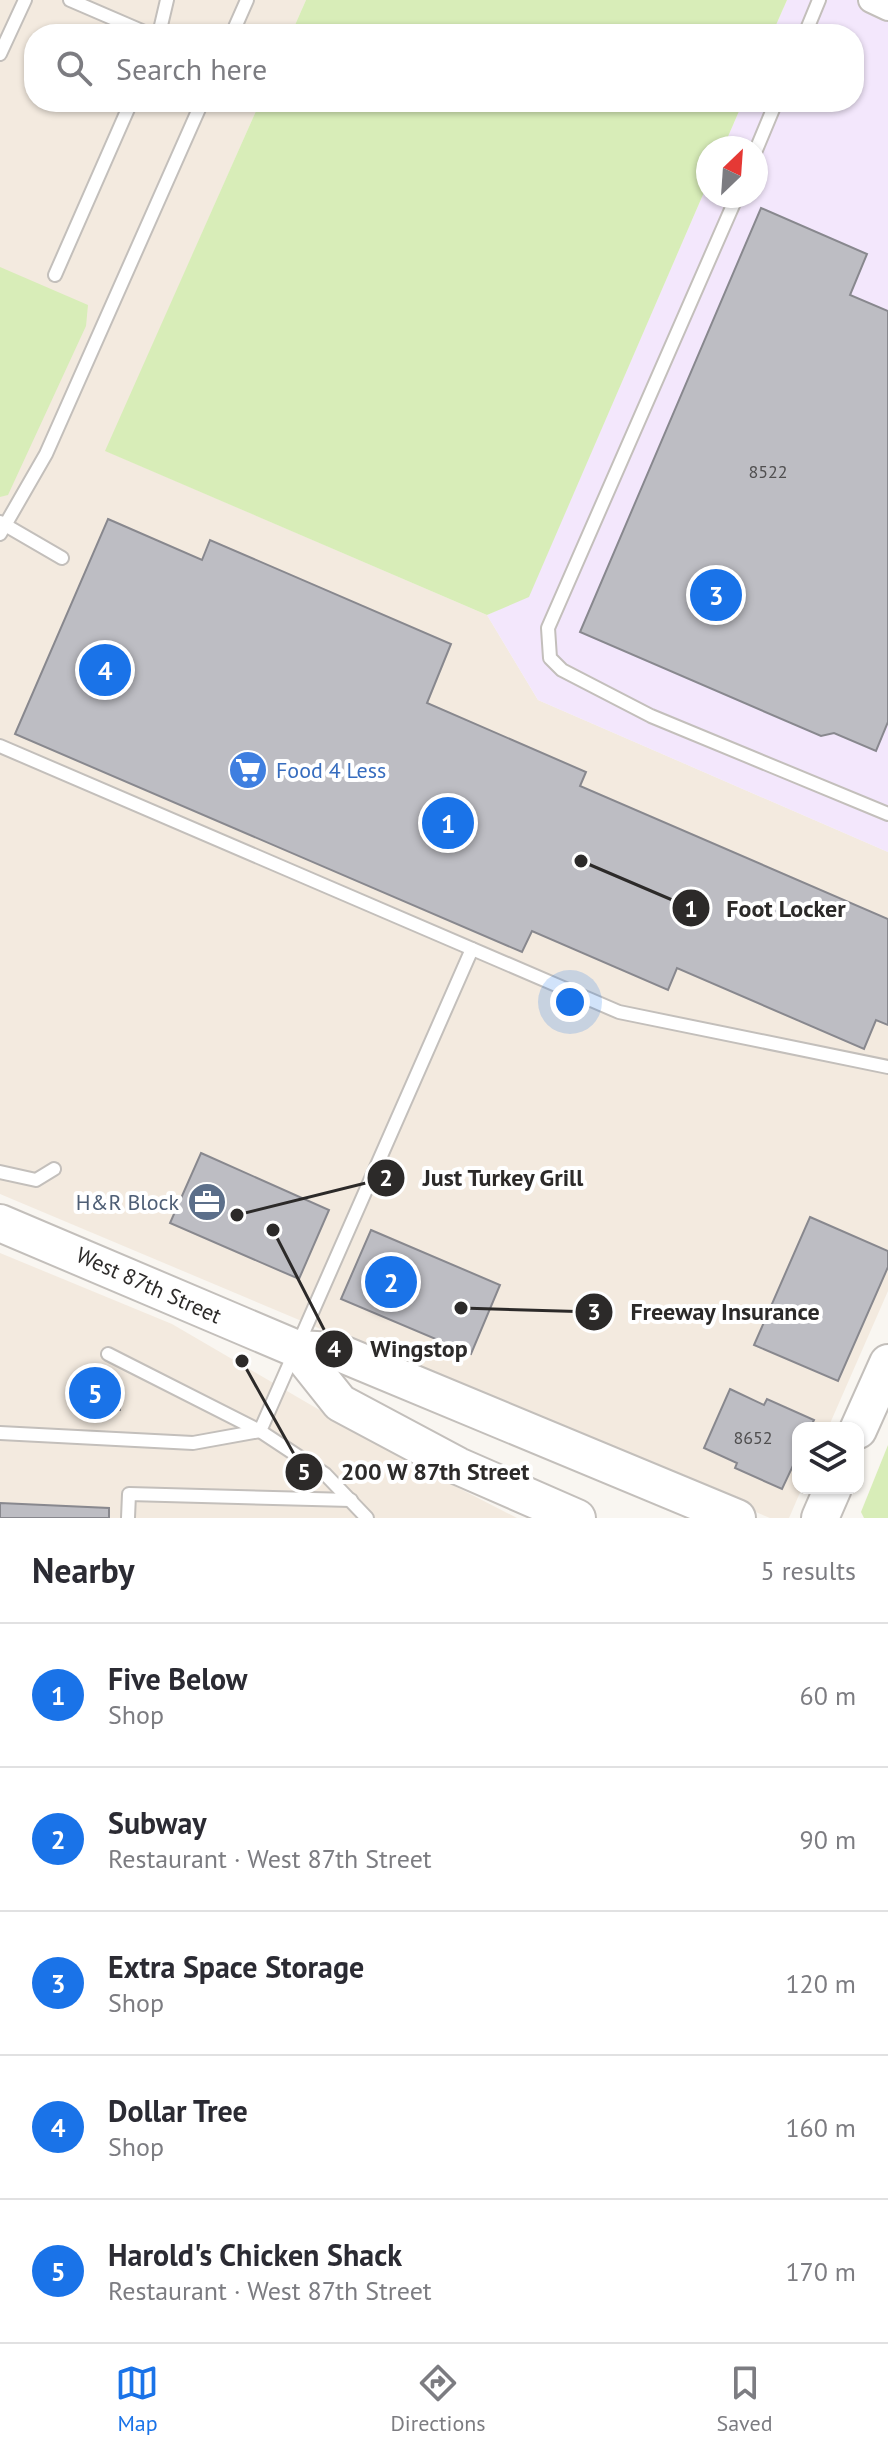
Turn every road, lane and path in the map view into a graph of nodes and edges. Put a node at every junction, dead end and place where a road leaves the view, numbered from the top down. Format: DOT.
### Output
graph roads {
  1 [pos="25,0"];
  2 [pos="70,0"];
  3 [pos="167,0"];
  4 [pos="247,0"];
  5 [pos="819,0"];
  6 [pos="871,0"];
  7 [pos="888,8"];
  8 [pos="126,24"];
  9 [pos="161,24"];
  10 [pos="236,24"];
  11 [pos="809,24"];
  12 [pos="0,54"];
  13 [pos="127,112"];
  14 [pos="198,112"];
  15 [pos="772,112"];
  16 [pos="762,136"];
  17 [pos="732,208"];
  18 [pos="55,275"];
  19 [pos="2,527"];
  20 [pos="62,558"];
  21 [pos="0,746"];
  22 [pos="888,814"];
  23 [pos="472,949"];
  24 [pos="888,1067"];
  25 [pos="54,1169"];
  26 [pos="0,1172"];
  27 [pos="0,1223"];
  28 [pos="297,1349"];
  29 [pos="108,1354"];
  30 [pos="888,1363"];
  31 [pos="862,1422"];
  32 [pos="260,1431"];
  33 [pos="0,1433"];
  34 [pos="830,1494"];
  35 [pos="351,1500"];
  36 [pos="128,1518"];
  37 [pos="367,1518"];
  38 [pos="577,1518"];
  39 [pos="737,1518"];
  40 [pos="820,1518"];
  1 -- 12 [label="lane"];
  2 -- 8 [label="lane"];
  3 -- 9 [label="lane"];
  4 -- 10 [label="lane"];
  5 -- 11 [label="lane"];
  6 -- 7 [label="street"];
  13 -- 18 [label="lane"];
  14 -- 19 [label="lane"];
  15 -- 16 [label="lane"];
  17 -- 22 [label="lane"];
  19 -- 20 [label="lane"];
  21 -- 23 [label="lane"];
  23 -- 24 [label="lane"];
  23 -- 28 [label="lane"];
  25 -- 26 [label="lane"];
  27 -- 28 [label="main road, West 87th Street"];
  28 -- 32 [label="lane"];
  28 -- 38 [label="main road, West 87th Street"];
  28 -- 39 [label="main road, West 87th Street"];
  29 -- 32 [label="lane"];
  30 -- 31 [label="main road"];
  32 -- 33 [label="lane"];
  32 -- 35 [label="lane"];
  34 -- 40 [label="main road"];
  35 -- 36 [label="lane"];
  35 -- 37 [label="lane"];
}
